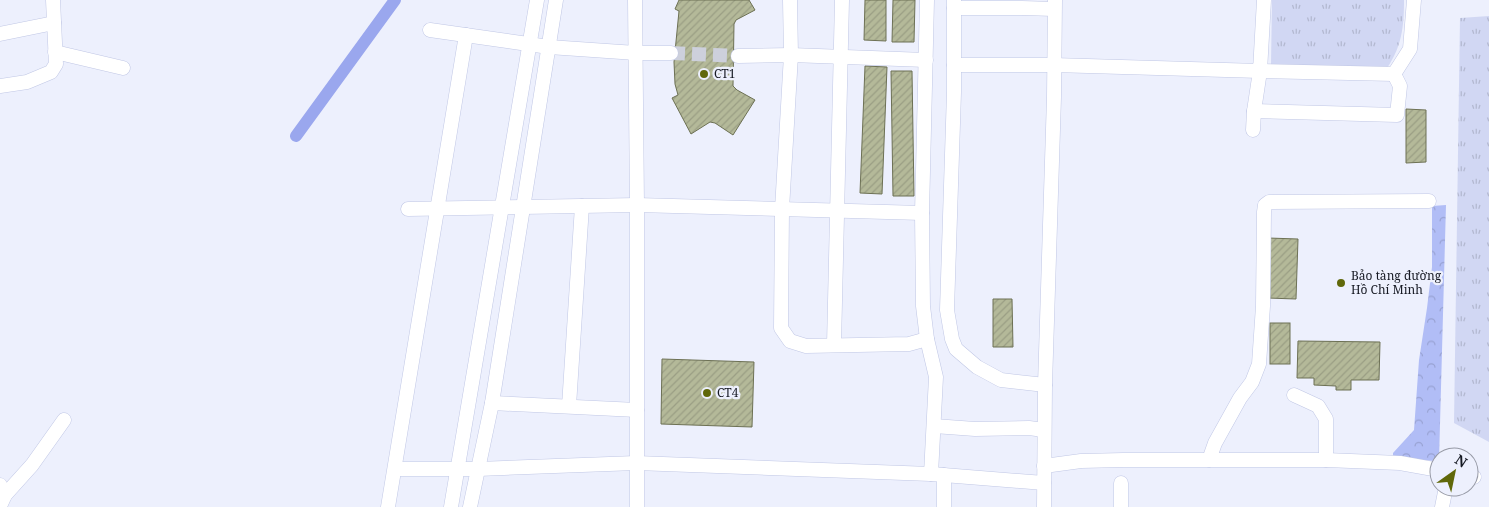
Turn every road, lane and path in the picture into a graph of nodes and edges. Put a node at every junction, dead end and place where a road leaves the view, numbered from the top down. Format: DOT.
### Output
graph roads {
  1 [pos="53,0"];
  2 [pos="537,0"];
  3 [pos="556,0"];
  4 [pos="635,0"];
  5 [pos="790,0"];
  6 [pos="842,0"];
  7 [pos="927,0"];
  8 [pos="1264,0"];
  9 [pos="1414,0"];
  10 [pos="954,4"];
  11 [pos="1054,5"];
  12 [pos="54,23"];
  13 [pos="430,30"];
  14 [pos="0,34"];
  15 [pos="466,35"];
  16 [pos="530,44"];
  17 [pos="549,47"];
  18 [pos="55,52"];
  19 [pos="636,53"];
  20 [pos="671,53"];
  21 [pos="791,55"];
  22 [pos="738,56"];
  23 [pos="841,57"];
  24 [pos="926,60"];
  25 [pos="954,65"];
  26 [pos="1054,65"];
  27 [pos="123,68"];
  28 [pos="1260,71"];
  29 [pos="1394,74"];
  30 [pos="0,86"];
  31 [pos="1254,111"];
  32 [pos="1253,130"];
  33 [pos="1429,201"];
  34 [pos="637,205"];
  35 [pos="582,206"];
  36 [pos="504,207"];
  37 [pos="522,207"];
  38 [pos="437,208"];
  39 [pos="408,209"];
  40 [pos="782,209"];
  41 [pos="837,210"];
  42 [pos="922,213"];
  43 [pos="927,340"];
  44 [pos="834,346"];
  45 [pos="1045,385"];
  46 [pos="1294,395"];
  47 [pos="492,402"];
  48 [pos="570,406"];
  49 [pos="637,410"];
  50 [pos="64,420"];
  51 [pos="934,426"];
  52 [pos="1044,430"];
  53 [pos="1209,460"];
  54 [pos="1326,460"];
  55 [pos="636,463"];
  56 [pos="1044,466"];
  57 [pos="1429,468"];
  58 [pos="395,469"];
  59 [pos="458,469"];
  60 [pos="478,469"];
  61 [pos="938,474"];
  62 [pos="1044,483"];
  63 [pos="1121,483"];
  64 [pos="2,496"];
  65 [pos="388,507"];
  66 [pos="451,507"];
  67 [pos="470,507"];
  68 [pos="636,507"];
  69 [pos="944,507"];
  70 [pos="1044,507"];
  71 [pos="1121,507"];
  1 -- 12 [label="street"];
  2 -- 16 [label="street"];
  3 -- 17 [label="street"];
  4 -- 19 [label="street"];
  5 -- 21 [label="street"];
  6 -- 23 [label="street"];
  7 -- 24 [label="street"];
  8 -- 28 [label="street"];
  9 -- 29 [label="street"];
  10 -- 11 [label="street"];
  10 -- 25 [label="street"];
  11 -- 26 [label="street"];
  12 -- 14 [label="street"];
  12 -- 18 [label="street"];
  13 -- 15 [label="street"];
  15 -- 16 [label="street"];
  15 -- 38 [label="street"];
  16 -- 17 [label="street"];
  16 -- 36 [label="street"];
  17 -- 19 [label="street"];
  17 -- 37 [label="street"];
  18 -- 27 [label="street"];
  18 -- 30 [label="street"];
  19 -- 20 [label="street"];
  19 -- 34 [label="street"];
  21 -- 22 [label="street"];
  21 -- 23 [label="street"];
  21 -- 40 [label="street"];
  23 -- 24 [label="street"];
  23 -- 41 [label="street"];
  24 -- 42 [label="street"];
  25 -- 26 [label="street"];
  25 -- 45 [label="street"];
  26 -- 28 [label="street"];
  26 -- 45 [label="street"];
  28 -- 29 [label="street"];
  28 -- 31 [label="street"];
  29 -- 31 [label="street"];
  31 -- 32 [label="street"];
  33 -- 53 [label="street"];
  34 -- 35 [label="street"];
  34 -- 40 [label="street"];
  34 -- 49 [label="street"];
  35 -- 37 [label="street"];
  35 -- 48 [label="street"];
  36 -- 37 [label="street"];
  36 -- 38 [label="street"];
  36 -- 59 [label="street"];
  37 -- 47 [label="street"];
  38 -- 39 [label="street"];
  38 -- 58 [label="street"];
  40 -- 41 [label="street"];
  40 -- 44 [label="street"];
  41 -- 42 [label="street"];
  41 -- 44 [label="street"];
  42 -- 43 [label="street"];
  43 -- 44 [label="street"];
  43 -- 51 [label="street"];
  45 -- 52 [label="street"];
  46 -- 54 [label="street"];
  47 -- 48 [label="street"];
  47 -- 60 [label="street"];
  48 -- 49 [label="street"];
  49 -- 55 [label="street"];
  50 -- 64 [label="street"];
  51 -- 52 [label="street"];
  51 -- 61 [label="street"];
  52 -- 56 [label="street"];
  53 -- 54 [label="street"];
  53 -- 56 [label="street"];
  54 -- 57 [label="street"];
  55 -- 60 [label="street"];
  55 -- 61 [label="street"];
  55 -- 68 [label="street"];
  56 -- 62 [label="street"];
  58 -- 59 [label="street"];
  58 -- 65 [label="street"];
  59 -- 60 [label="street"];
  59 -- 66 [label="street"];
  60 -- 67 [label="street"];
  61 -- 62 [label="street"];
  61 -- 69 [label="street"];
  62 -- 70 [label="street"];
  63 -- 71 [label="street"];
}
